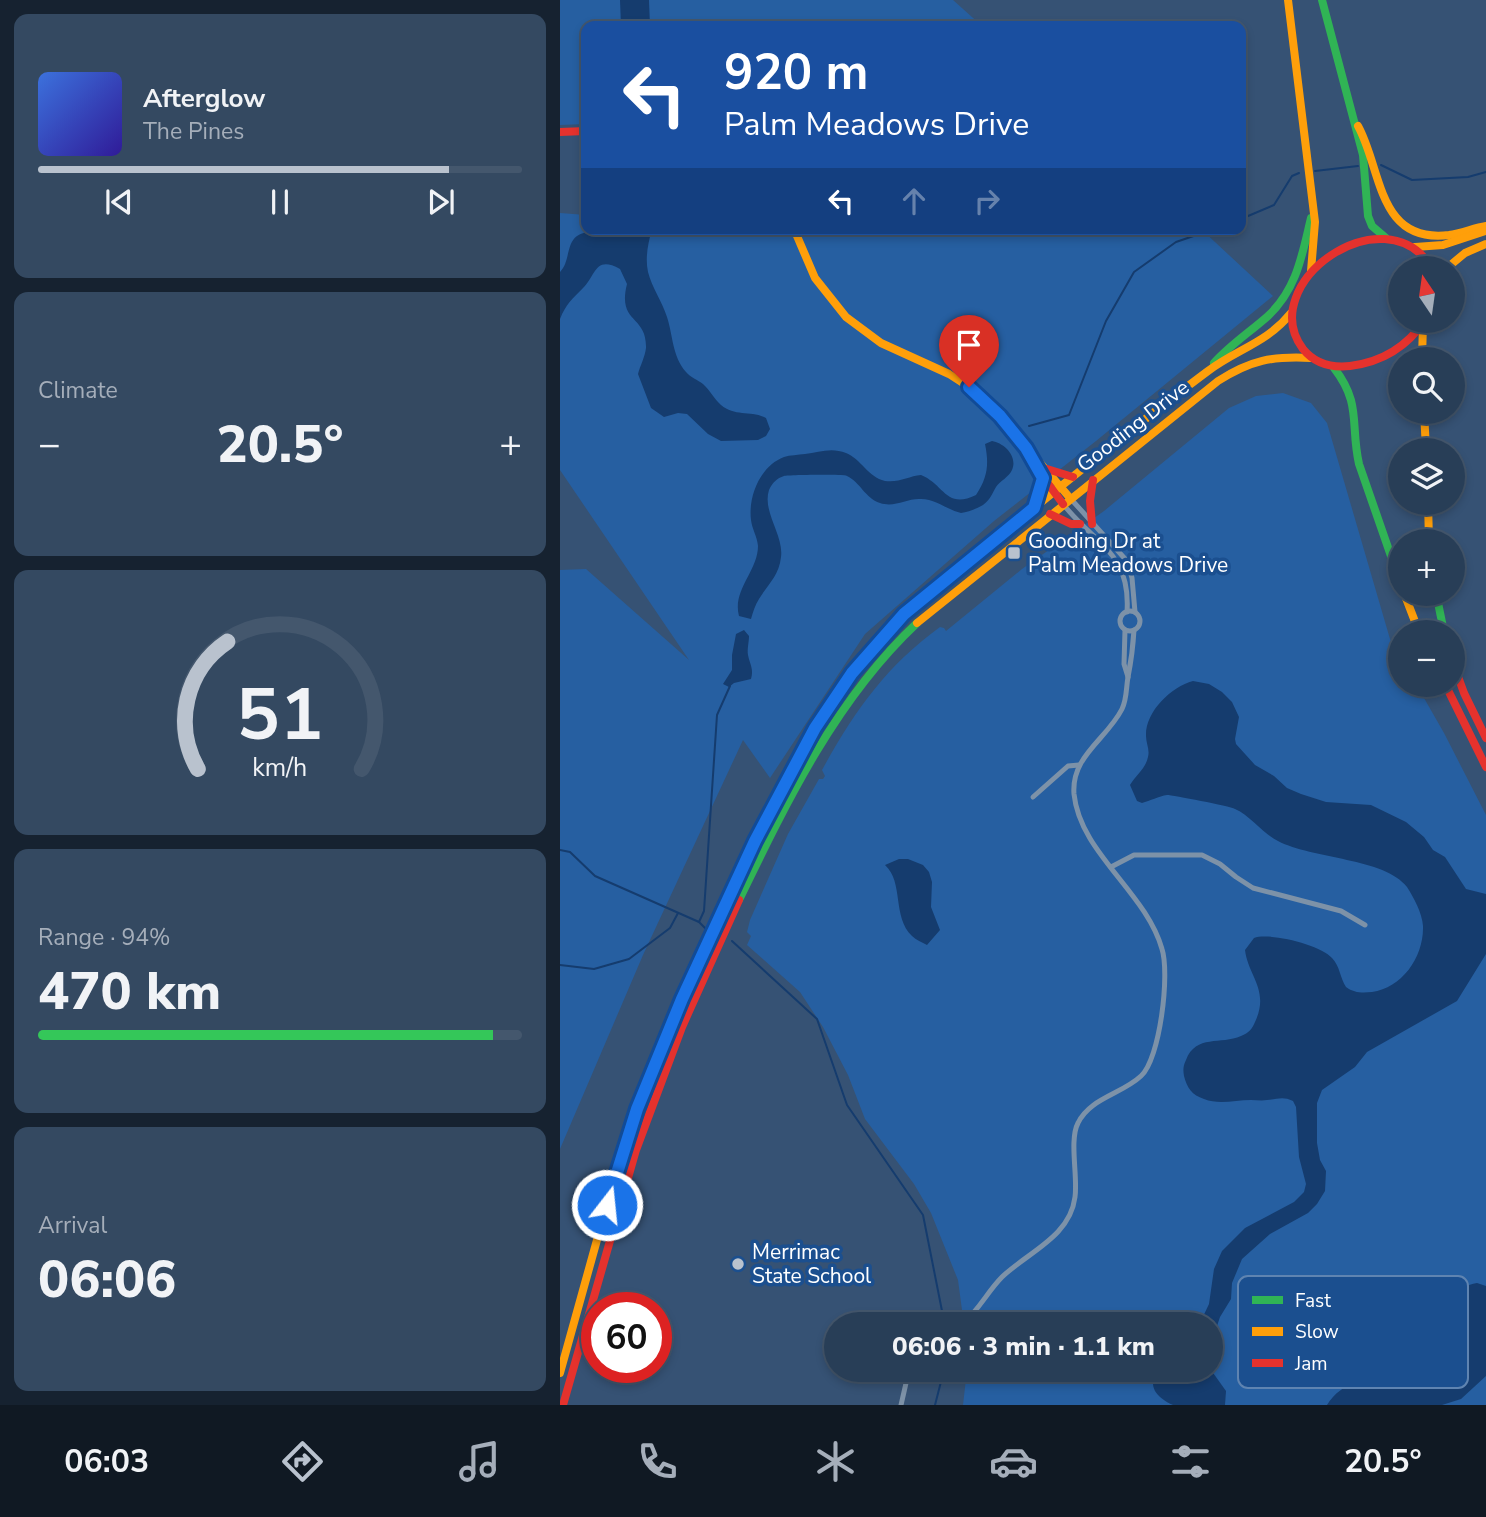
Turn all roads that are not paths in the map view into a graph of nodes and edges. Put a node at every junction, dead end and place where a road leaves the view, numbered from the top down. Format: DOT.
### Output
graph roads {
  1 [pos="1288,0"];
  2 [pos="1322,0"];
  3 [pos="1354,118"];
  4 [pos="581,131"];
  5 [pos="560,132"];
  6 [pos="1314,209"];
  7 [pos="1486,228"];
  8 [pos="797,235"];
  9 [pos="1386,238"];
  10 [pos="1486,244"];
  11 [pos="1413,247"];
  12 [pos="1424,256"];
  13 [pos="1461,256"];
  14 [pos="1311,271"];
  15 [pos="1291,313"];
  16 [pos="1414,333"];
  17 [pos="1311,358"];
  18 [pos="1334,368"];
  19 [pos="1210,369"];
  20 [pos="1045,473"];
  21 [pos="1073,477"];
  22 [pos="1093,480"];
  23 [pos="1058,489"];
  24 [pos="1067,501"];
  25 [pos="1034,508"];
  26 [pos="1050,514"];
  27 [pos="1080,524"];
  28 [pos="1092,524"];
  29 [pos="1388,547"];
  30 [pos="1127,611"];
  31 [pos="1135,612"];
  32 [pos="1125,630"];
  33 [pos="1134,630"];
  34 [pos="1128,677"];
  35 [pos="1465,693"];
  36 [pos="1451,697"];
  37 [pos="1486,738"];
  38 [pos="1079,765"];
  39 [pos="1486,767"];
  40 [pos="1033,797"];
  41 [pos="1111,867"];
  42 [pos="1365,925"];
  43 [pos="974,1312"];
  44 [pos="560,1373"];
  45 [pos="906,1382"];
  46 [pos="563,1404"];
  47 [pos="901,1405"];
  1 -- 6 [label="main road"];
  2 -- 3 [label="main road"];
  3 -- 7 [label="main road"];
  3 -- 9 [label="main road"];
  4 -- 5 [label="main road"];
  6 -- 14 [label="main road"];
  6 -- 19 [label="main road"];
  7 -- 11 [label="main road"];
  8 -- 20 [label="main road"];
  9 -- 11 [label="main road"];
  9 -- 14 [label="main road"];
  10 -- 13 [label="main road"];
  11 -- 12 [label="main road"];
  14 -- 15 [label="main road"];
  15 -- 17 [label="main road"];
  15 -- 19 [label="main road, Gooding Drive"];
  16 -- 18 [label="main road"];
  17 -- 18 [label="main road"];
  17 -- 22 [label="main road, Gooding Drive"];
  18 -- 29 [label="main road"];
  19 -- 21 [label="main road, Gooding Drive"];
  20 -- 21 [label="main road"];
  20 -- 23 [label="main road"];
  20 -- 25 [label="main road"];
  21 -- 23 [label="main road, Gooding Drive"];
  22 -- 24 [label="main road, Gooding Drive"];
  22 -- 28 [label="main road"];
  23 -- 24 [label="main road"];
  23 -- 25 [label="main road, Gooding Drive"];
  24 -- 26 [label="main road, Gooding Drive"];
  24 -- 27 [label="street"];
  24 -- 28 [label="street"];
  25 -- 44 [label="main road, Gooding Drive"];
  26 -- 27 [label="main road"];
  26 -- 46 [label="main road, Gooding Drive"];
  27 -- 30 [label="street"];
  28 -- 31 [label="street"];
  30 -- 31 [label="street"];
  30 -- 32 [label="street"];
  31 -- 33 [label="street"];
  32 -- 33 [label="street"];
  32 -- 34 [label="street"];
  33 -- 34 [label="street"];
  34 -- 38 [label="street"];
  35 -- 37 [label="main road"];
  36 -- 39 [label="main road"];
  38 -- 40 [label="street"];
  38 -- 41 [label="street"];
  41 -- 42 [label="street"];
  41 -- 43 [label="street"];
  45 -- 47 [label="street"];
}
